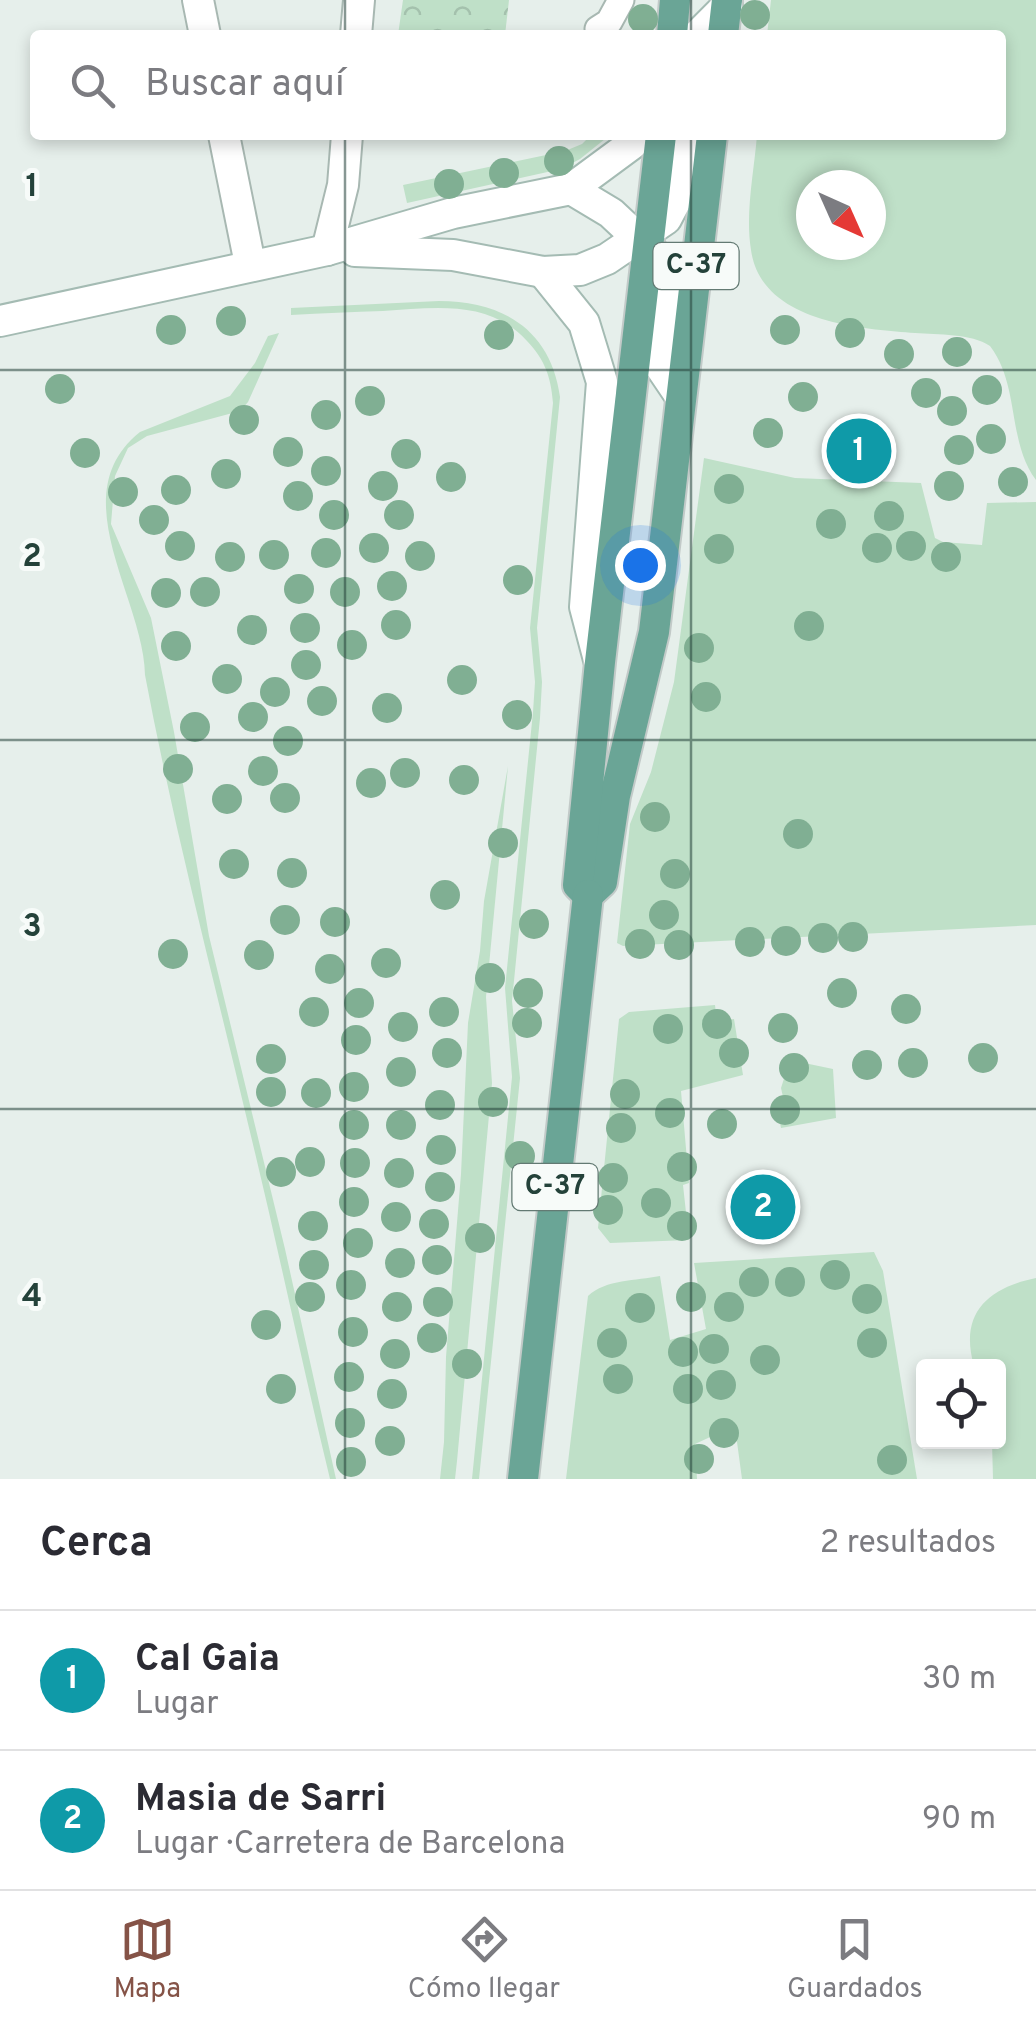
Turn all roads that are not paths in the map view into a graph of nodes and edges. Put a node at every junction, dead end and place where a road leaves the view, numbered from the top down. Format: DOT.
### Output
graph roads {
  1 [pos="198,0"];
  2 [pos="359,0"];
  3 [pos="621,0"];
  4 [pos="675,0"];
  5 [pos="726,14"];
  6 [pos="598,29"];
  7 [pos="204,30"];
  8 [pos="356,30"];
  9 [pos="672,30"];
  10 [pos="705,30"];
  11 [pos="225,140"];
  12 [pos="347,140"];
  13 [pos="635,140"];
  14 [pos="659,140"];
  15 [pos="683,140"];
  16 [pos="711,140"];
  17 [pos="571,189"];
  18 [pos="645,239"];
  19 [pos="327,250"];
  20 [pos="250,264"];
  21 [pos="543,272"];
  22 [pos="0,321"];
  23 [pos="681,397"];
  24 [pos="600,662"];
  25 [pos="588,895"];
  26 [pos="523,1479"];
  1 -- 7 [label="street"];
  2 -- 8 [label="street"];
  3 -- 6 [label="lane"];
  4 -- 9 [label="main road"];
  5 -- 10 [label="street"];
  11 -- 20 [label="street"];
  12 -- 19 [label="street"];
  13 -- 17 [label="street"];
  14 -- 18 [label="main road, C-37"];
  15 -- 18 [label="street"];
  16 -- 23 [label="main road, C-37"];
  17 -- 18 [label="street"];
  17 -- 19 [label="street"];
  18 -- 21 [label="street"];
  18 -- 23 [label="street"];
  18 -- 24 [label="main road, C-37"];
  19 -- 20 [label="street"];
  19 -- 21 [label="street"];
  20 -- 22 [label="street"];
  21 -- 24 [label="street"];
  23 -- 25 [label="main road, C-37"];
  24 -- 25 [label="main road, C-37"];
  25 -- 26 [label="main road, C-37"];
}
